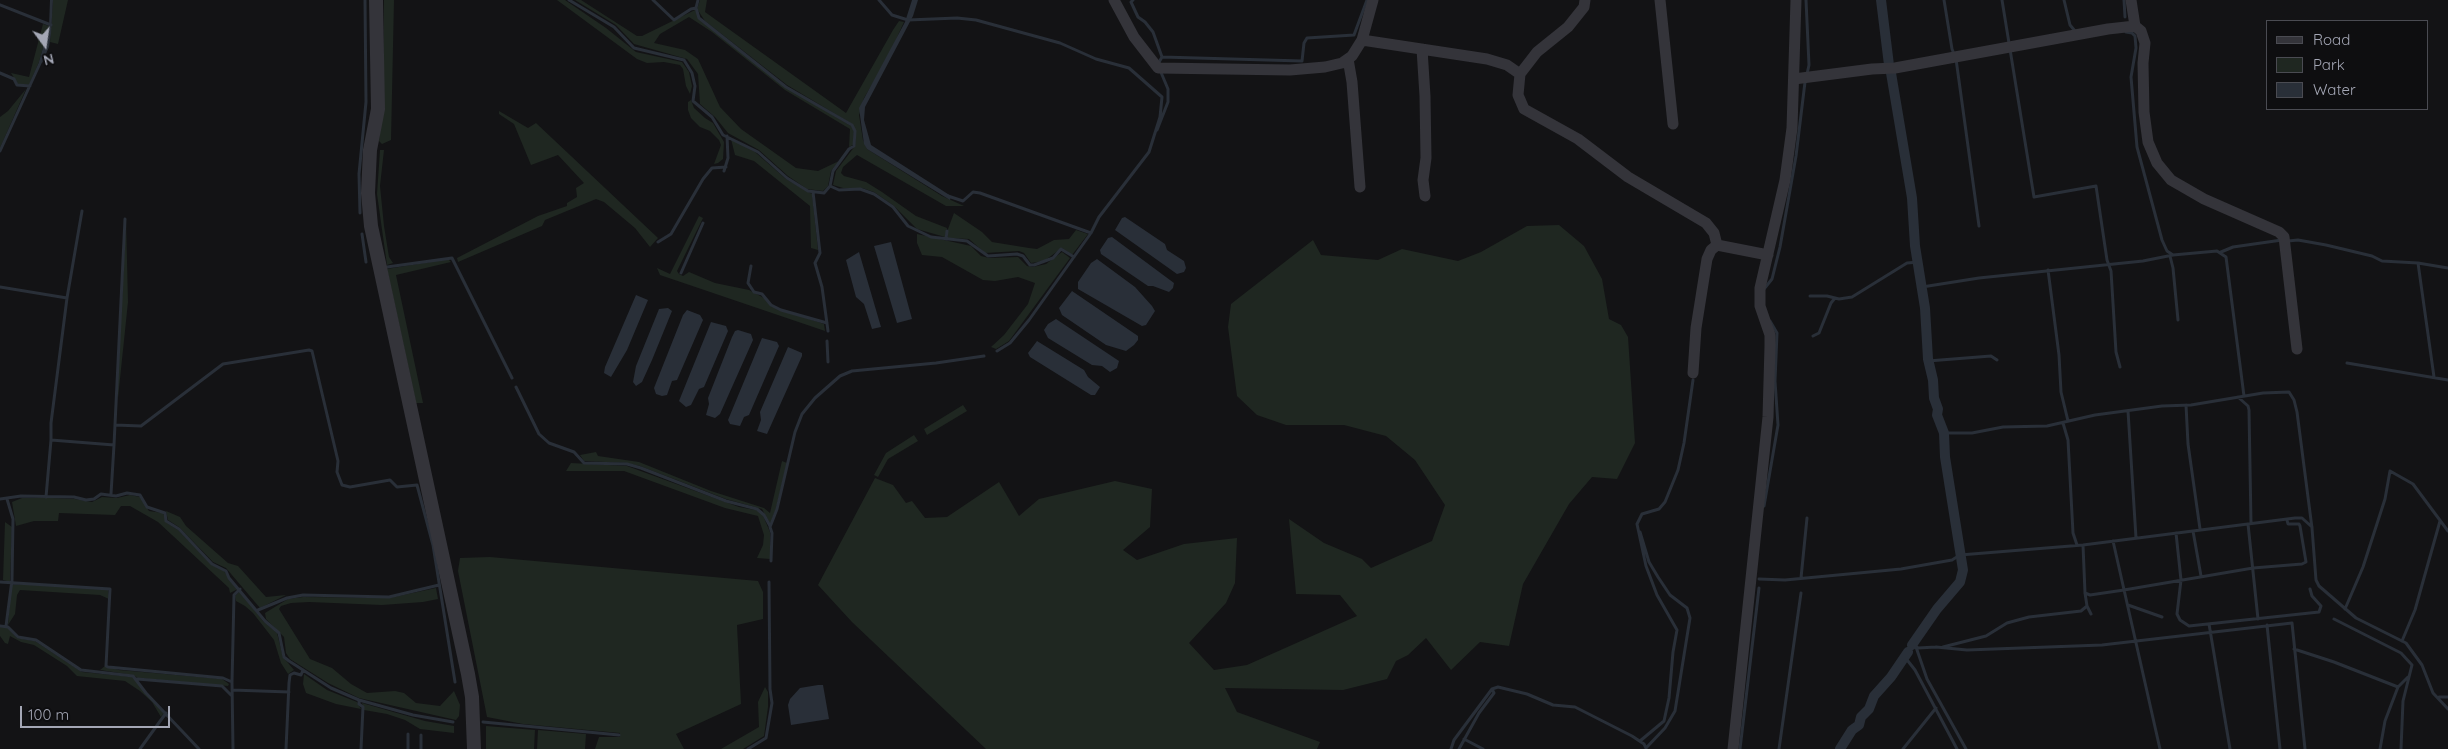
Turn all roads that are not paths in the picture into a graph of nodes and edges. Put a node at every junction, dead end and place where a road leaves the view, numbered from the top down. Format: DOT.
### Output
graph roads {
  1 [pos="376,0"];
  2 [pos="1114,0"];
  3 [pos="1373,0"];
  4 [pos="1585,0"];
  5 [pos="1660,0"];
  6 [pos="1796,0"];
  7 [pos="2131,0"];
  8 [pos="2135,26"];
  9 [pos="1362,40"];
  10 [pos="1422,49"];
  11 [pos="1348,59"];
  12 [pos="1520,74"];
  13 [pos="1794,79"];
  14 [pos="1673,124"];
  15 [pos="1360,187"];
  16 [pos="1425,196"];
  17 [pos="1717,245"];
  18 [pos="1768,255"];
  19 [pos="2297,349"];
  20 [pos="1693,373"];
  21 [pos="474,749"];
  22 [pos="1733,749"];
  1 -- 21 [label="street"];
  2 -- 11 [label="street"];
  3 -- 9 [label="street"];
  4 -- 12 [label="street"];
  5 -- 14 [label="street"];
  6 -- 13 [label="street"];
  7 -- 8 [label="street"];
  8 -- 13 [label="street"];
  8 -- 19 [label="street"];
  9 -- 10 [label="street"];
  9 -- 11 [label="street"];
  10 -- 12 [label="street"];
  10 -- 16 [label="street"];
  11 -- 15 [label="street"];
  12 -- 17 [label="street"];
  13 -- 18 [label="street"];
  17 -- 18 [label="street"];
  17 -- 20 [label="street"];
  18 -- 22 [label="street"];
}
